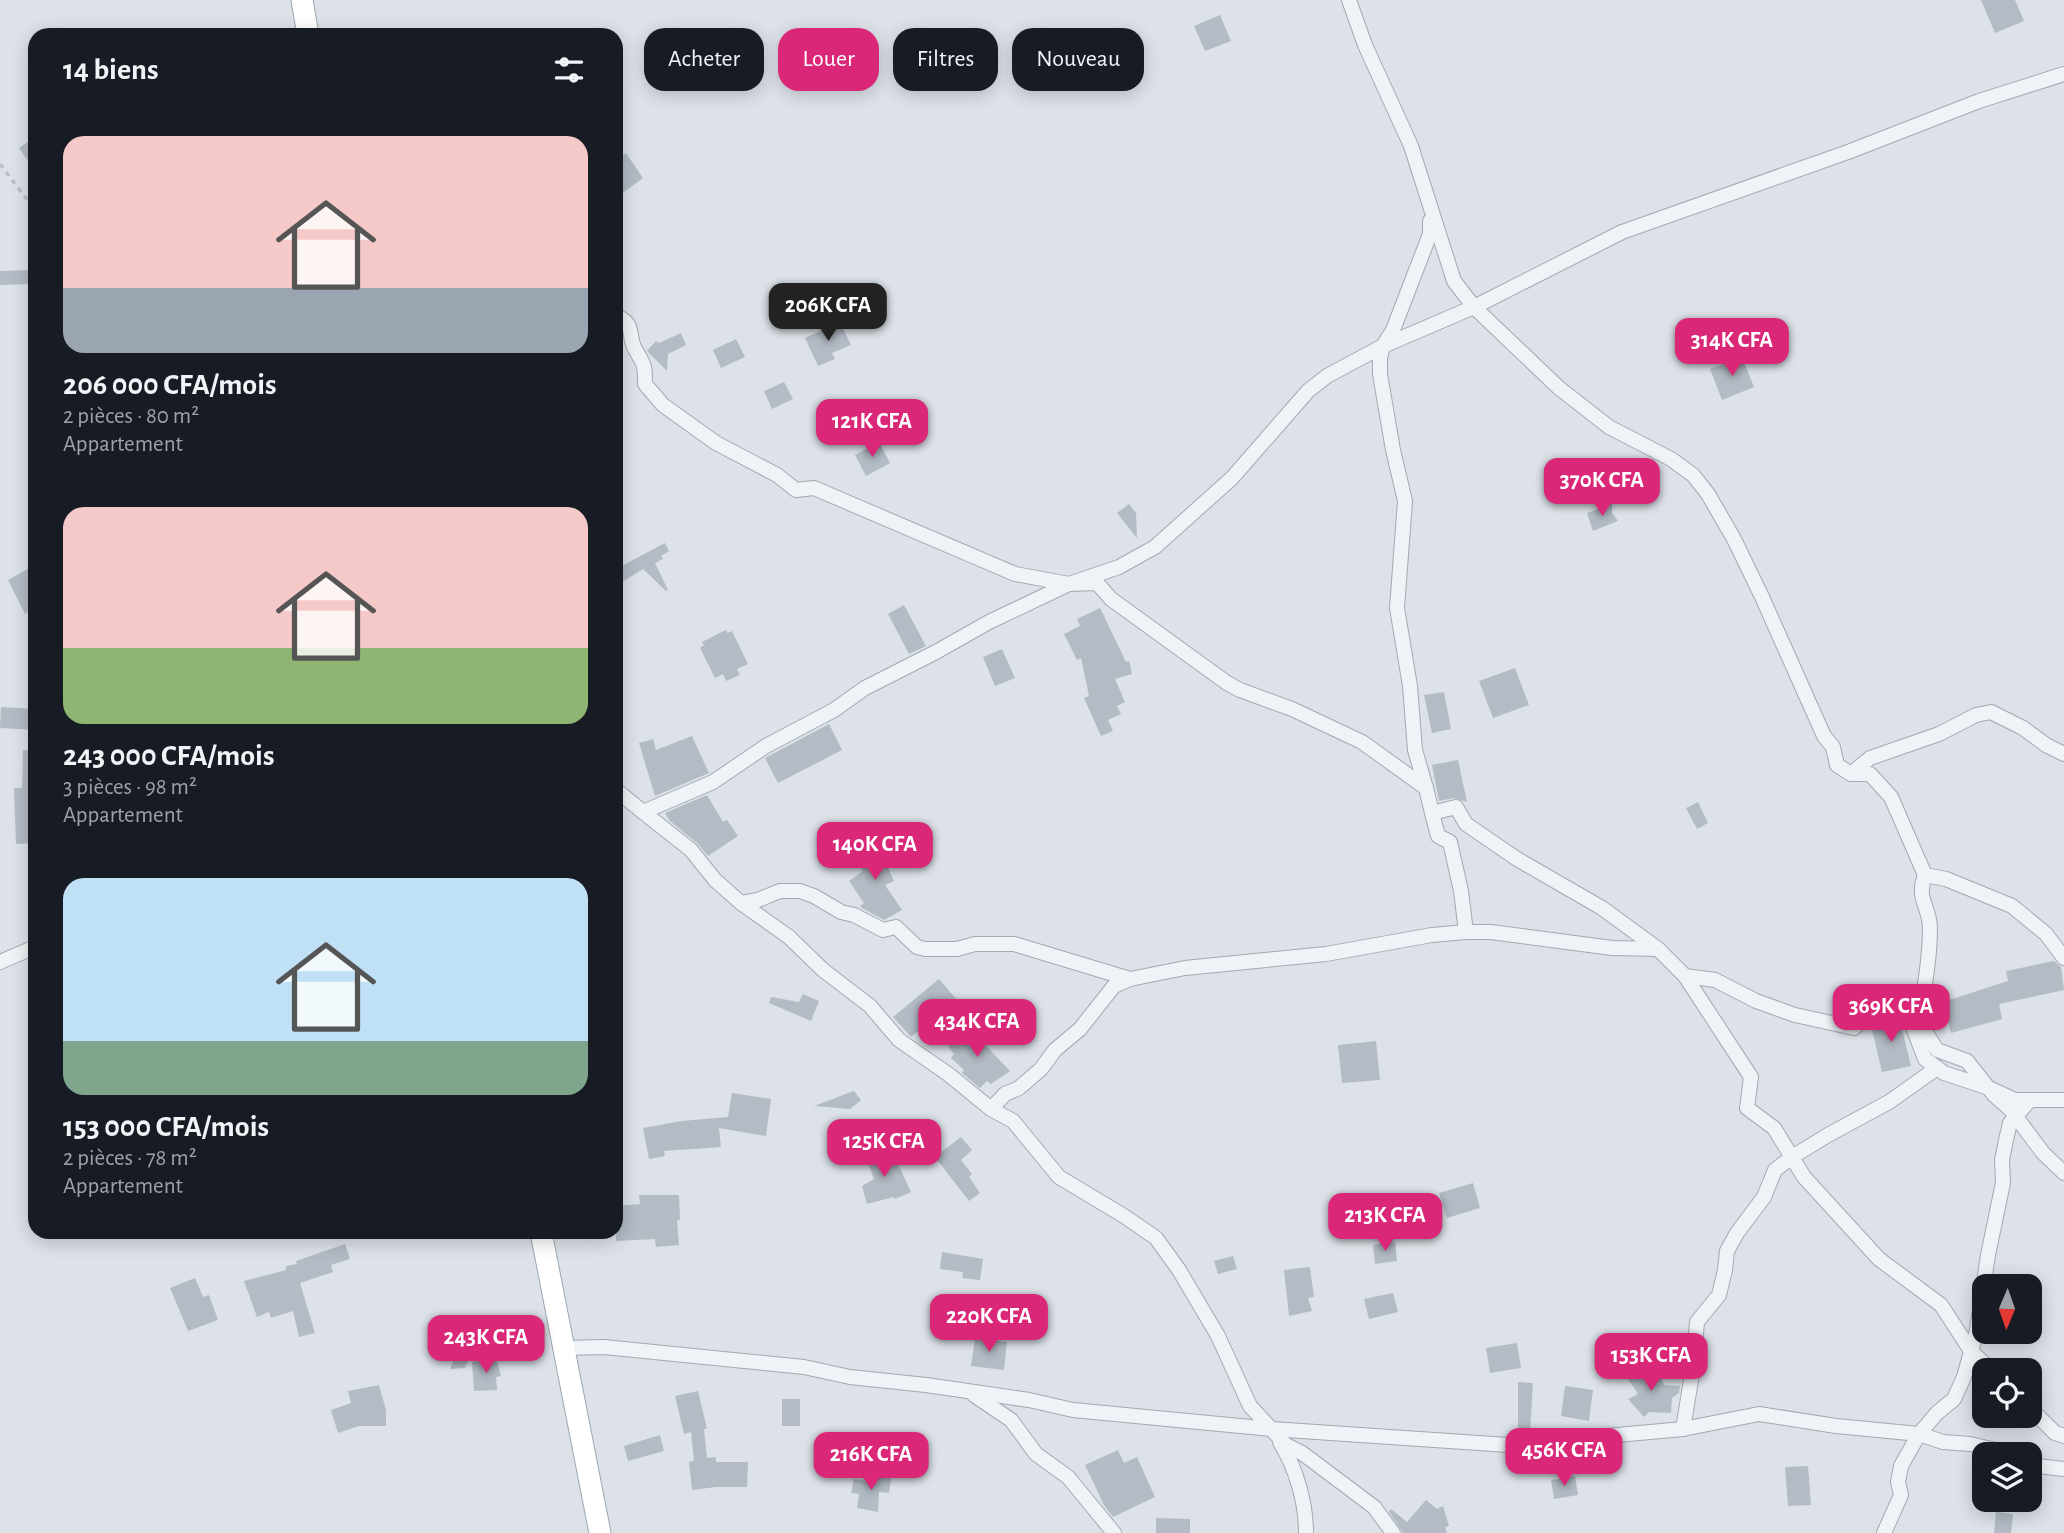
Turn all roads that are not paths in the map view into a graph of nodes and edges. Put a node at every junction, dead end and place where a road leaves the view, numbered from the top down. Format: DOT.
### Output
graph roads {
  1 [pos="302,0"];
  2 [pos="1349,0"];
  3 [pos="307,28"];
  4 [pos="2064,74"];
  5 [pos="1431,212"];
  6 [pos="1474,307"];
  7 [pos="623,319"];
  8 [pos="1383,346"];
  9 [pos="1069,584"];
  10 [pos="2064,754"];
  11 [pos="1851,774"];
  12 [pos="1426,788"];
  13 [pos="623,796"];
  14 [pos="642,812"];
  15 [pos="1432,813"];
  16 [pos="1925,875"];
  17 [pos="741,903"];
  18 [pos="1466,932"];
  19 [pos="1658,949"];
  20 [pos="28,950"];
  21 [pos="2064,958"];
  22 [pos="0,962"];
  23 [pos="1685,976"];
  24 [pos="1130,979"];
  25 [pos="1937,1068"];
  26 [pos="1989,1088"];
  27 [pos="2064,1100"];
  28 [pos="2029,1101"];
  29 [pos="991,1109"];
  30 [pos="2016,1117"];
  31 [pos="1792,1157"];
  32 [pos="2064,1173"];
  33 [pos="542,1239"];
  34 [pos="564,1348"];
  35 [pos="1971,1352"];
  36 [pos="1978,1358"];
  37 [pos="970,1392"];
  38 [pos="2042,1421"];
  39 [pos="1272,1429"];
  40 [pos="1683,1429"];
  41 [pos="1919,1434"];
  42 [pos="2064,1436"];
  43 [pos="1972,1444"];
  44 [pos="2042,1466"];
  45 [pos="2064,1469"];
  46 [pos="600,1533"];
  47 [pos="1114,1533"];
  48 [pos="1306,1533"];
  49 [pos="1393,1533"];
  50 [pos="1884,1533"];
  1 -- 3 [label="main road"];
  2 -- 5 [label="street"];
  4 -- 6 [label="street"];
  5 -- 6 [label="street"];
  5 -- 8 [label="street"];
  6 -- 8 [label="street"];
  6 -- 11 [label="street"];
  7 -- 9 [label="street"];
  8 -- 9 [label="street"];
  8 -- 12 [label="street"];
  9 -- 12 [label="street"];
  9 -- 14 [label="street"];
  10 -- 11 [label="street"];
  11 -- 16 [label="street"];
  12 -- 15 [label="street"];
  13 -- 14 [label="street"];
  14 -- 17 [label="street"];
  15 -- 18 [label="street"];
  15 -- 19 [label="street"];
  16 -- 21 [label="street"];
  16 -- 26 [label="street"];
  17 -- 24 [label="street"];
  17 -- 29 [label="street"];
  18 -- 19 [label="street"];
  18 -- 24 [label="street"];
  19 -- 23 [label="street"];
  20 -- 22 [label="street"];
  23 -- 25 [label="street"];
  23 -- 31 [label="street"];
  24 -- 29 [label="street"];
  25 -- 26 [label="street"];
  25 -- 31 [label="street"];
  26 -- 28 [label="street"];
  26 -- 30 [label="street"];
  27 -- 28 [label="street"];
  28 -- 30 [label="street"];
  29 -- 39 [label="street"];
  30 -- 32 [label="street"];
  30 -- 35 [label="street"];
  31 -- 35 [label="street"];
  31 -- 40 [label="street"];
  33 -- 34 [label="main road"];
  34 -- 37 [label="street"];
  34 -- 46 [label="main road"];
  35 -- 36 [label="street"];
  35 -- 41 [label="street"];
  37 -- 39 [label="street"];
  37 -- 47 [label="street"];
  38 -- 42 [label="street"];
  39 -- 40 [label="street"];
  39 -- 48 [label="street"];
  39 -- 49 [label="street"];
  40 -- 41 [label="street"];
  41 -- 43 [label="street"];
  41 -- 50 [label="street"];
  44 -- 45 [label="street"];
}
